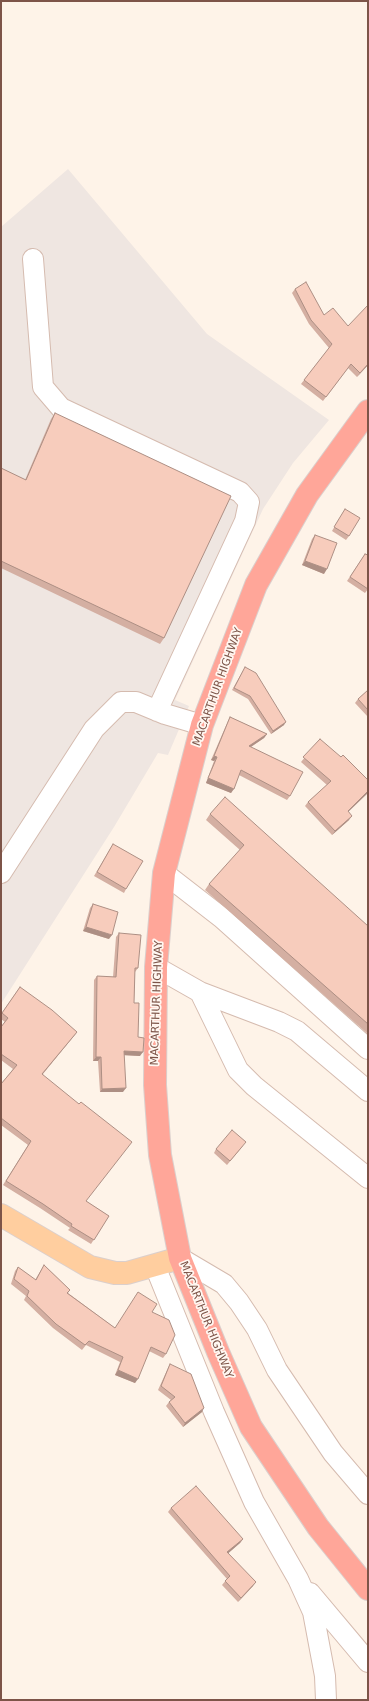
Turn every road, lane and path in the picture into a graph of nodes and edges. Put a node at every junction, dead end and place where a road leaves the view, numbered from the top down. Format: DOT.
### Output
graph roads {
  1 [pos="33,259"];
  2 [pos="368,411"];
  3 [pos="157,711"];
  4 [pos="202,725"];
  5 [pos="164,873"];
  6 [pos="1,874"];
  7 [pos="156,967"];
  8 [pos="200,992"];
  9 [pos="368,1049"];
  10 [pos="368,1091"];
  11 [pos="368,1178"];
  12 [pos="1,1215"];
  13 [pos="180,1258"];
  14 [pos="155,1266"];
  15 [pos="368,1494"];
  16 [pos="298,1579"];
  17 [pos="368,1589"];
  18 [pos="368,1662"];
  19 [pos="326,1700"];
  1 -- 3 [label="street"];
  2 -- 4 [label="highway, MACARTHUR HIGHWAY"];
  3 -- 4 [label="street"];
  3 -- 6 [label="street"];
  4 -- 5 [label="highway, MACARTHUR HIGHWAY"];
  5 -- 7 [label="highway, MACARTHUR HIGHWAY"];
  5 -- 9 [label="street"];
  7 -- 8 [label="street"];
  7 -- 13 [label="highway, MACARTHUR HIGHWAY"];
  8 -- 10 [label="street"];
  8 -- 11 [label="street"];
  12 -- 14 [label="main road"];
  13 -- 14 [label="main road"];
  13 -- 15 [label="street"];
  13 -- 17 [label="highway, MACARTHUR HIGHWAY"];
  14 -- 16 [label="street"];
  16 -- 18 [label="street"];
  16 -- 19 [label="street"];
}
